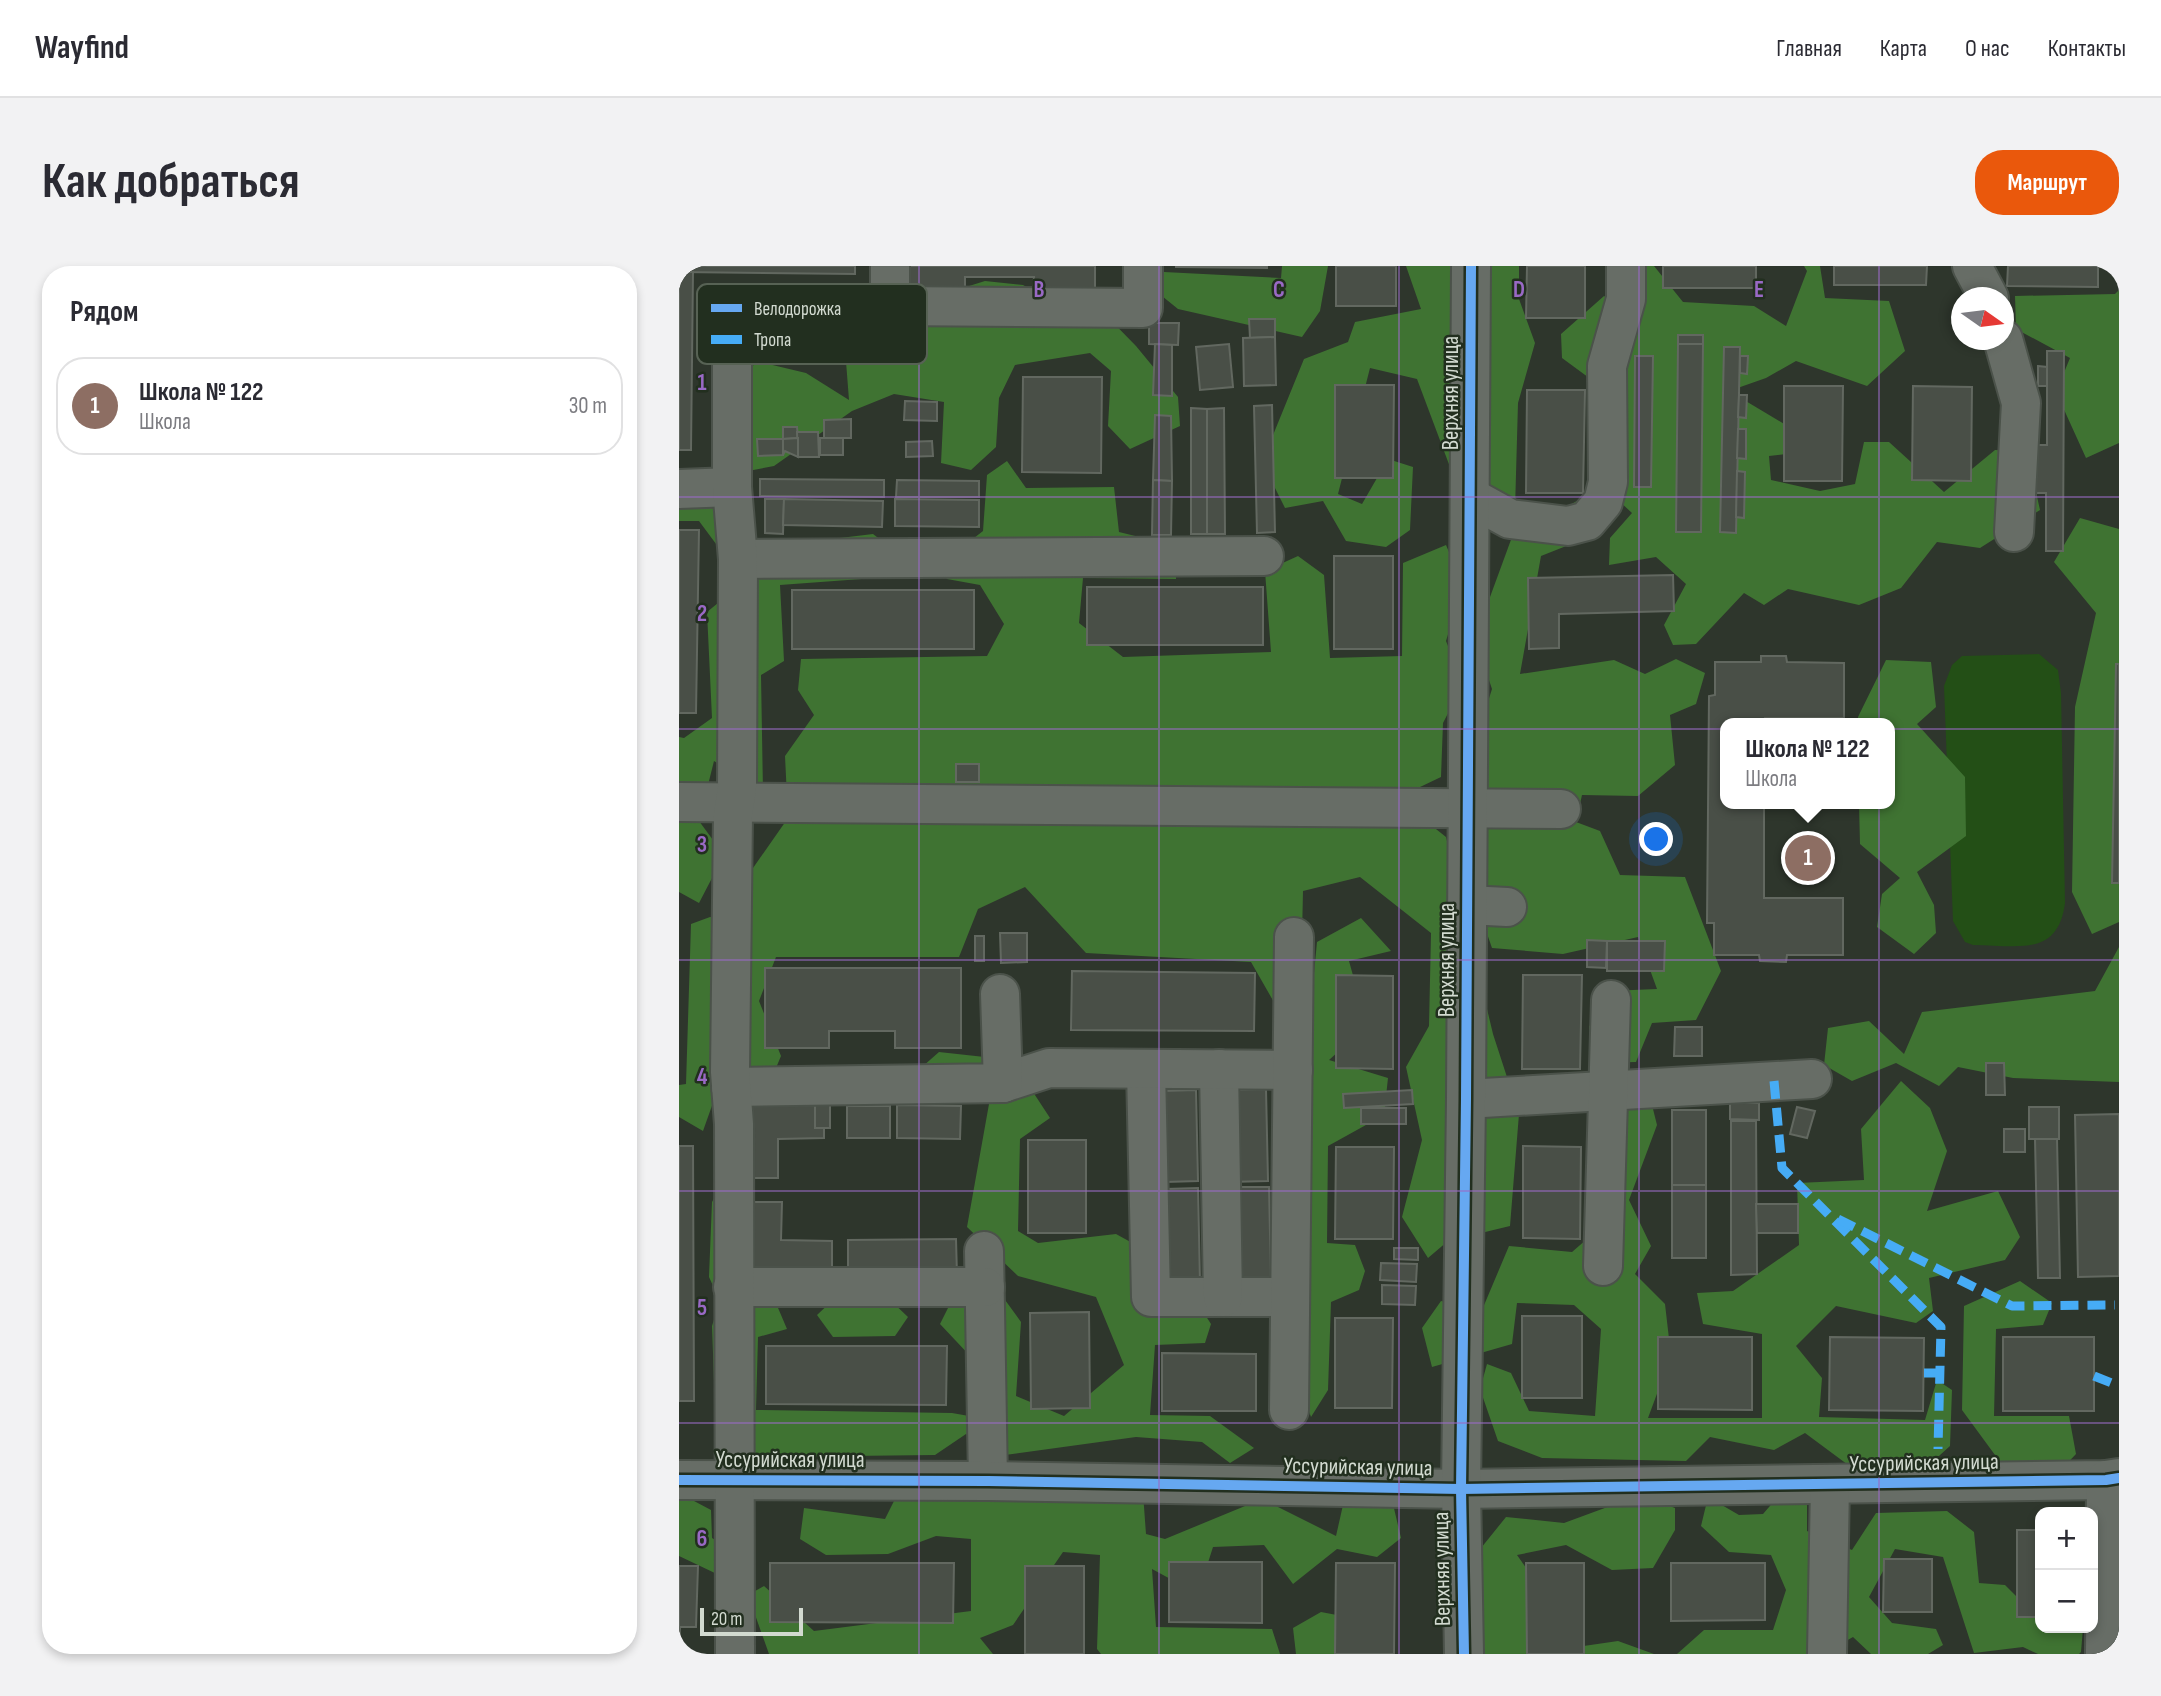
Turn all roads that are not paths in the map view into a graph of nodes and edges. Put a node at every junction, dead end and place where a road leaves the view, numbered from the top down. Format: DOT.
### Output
graph roads {
  1 [pos="890,266"];
  2 [pos="1143,266"];
  3 [pos="1471,266"];
  4 [pos="1626,266"];
  5 [pos="1972,266"];
  6 [pos="890,284"];
  7 [pos="1983,287"];
  8 [pos="927,306"];
  9 [pos="2007,350"];
  10 [pos="733,364"];
  11 [pos="732,487"];
  12 [pos="679,489"];
  13 [pos="1470,497"];
  14 [pos="2014,532"];
  15 [pos="1265,556"];
  16 [pos="738,559"];
  17 [pos="735,801"];
  18 [pos="679,802"];
  19 [pos="1468,809"];
  20 [pos="1561,809"];
  21 [pos="1468,905"];
  22 [pos="1507,907"];
  23 [pos="1293,937"];
  24 [pos="1000,994"];
  25 [pos="1611,1000"];
  26 [pos="1146,1069"];
  27 [pos="1219,1069"];
  28 [pos="1293,1070"];
  29 [pos="1812,1079"];
  30 [pos="1003,1083"];
  31 [pos="731,1087"];
  32 [pos="1609,1091"];
  33 [pos="1466,1099"];
  34 [pos="1603,1266"];
  35 [pos="733,1287"];
  36 [pos="1223,1297"];
  37 [pos="1290,1297"];
  38 [pos="1289,1410"];
  39 [pos="2113,1479"];
  40 [pos="679,1480"];
  41 [pos="734,1480"];
  42 [pos="988,1480"];
  43 [pos="1830,1484"];
  44 [pos="1461,1489"];
  45 [pos="735,1654"];
  46 [pos="1464,1654"];
  47 [pos="1827,1654"];
  48 [pos="2105,1654"];
  1 -- 6 [label="street"];
  2 -- 8 [label="street"];
  3 -- 13 [label="street, Верхняя улица"];
  4 -- 13 [label="street"];
  5 -- 7 [label="street"];
  9 -- 14 [label="street"];
  10 -- 11 [label="street"];
  11 -- 12 [label="street"];
  11 -- 16 [label="street"];
  13 -- 19 [label="street, Верхняя улица"];
  15 -- 16 [label="street"];
  16 -- 17 [label="street"];
  17 -- 18 [label="street"];
  17 -- 19 [label="street"];
  17 -- 31 [label="street"];
  19 -- 20 [label="street"];
  19 -- 21 [label="street, Верхняя улица"];
  21 -- 22 [label="street"];
  21 -- 33 [label="street, Верхняя улица"];
  23 -- 28 [label="street"];
  24 -- 30 [label="street"];
  25 -- 32 [label="street"];
  26 -- 27 [label="street"];
  26 -- 30 [label="street"];
  26 -- 36 [label="street"];
  27 -- 28 [label="street"];
  27 -- 36 [label="street"];
  28 -- 37 [label="street"];
  29 -- 32 [label="street"];
  30 -- 31 [label="street"];
  31 -- 35 [label="street"];
  32 -- 33 [label="street"];
  32 -- 34 [label="street"];
  33 -- 44 [label="street, Верхняя улица"];
  35 -- 41 [label="street"];
  35 -- 42 [label="street"];
  36 -- 37 [label="street"];
  37 -- 38 [label="street"];
  39 -- 43 [label="street, Уссурийская улица"];
  39 -- 48 [label="street"];
  40 -- 41 [label="street, Уссурийская улица"];
  41 -- 42 [label="street, Уссурийская улица"];
  41 -- 45 [label="street"];
  42 -- 44 [label="street, Уссурийская улица"];
  43 -- 44 [label="street, Уссурийская улица"];
  43 -- 47 [label="street"];
  44 -- 46 [label="street, Верхняя улица"];
}
